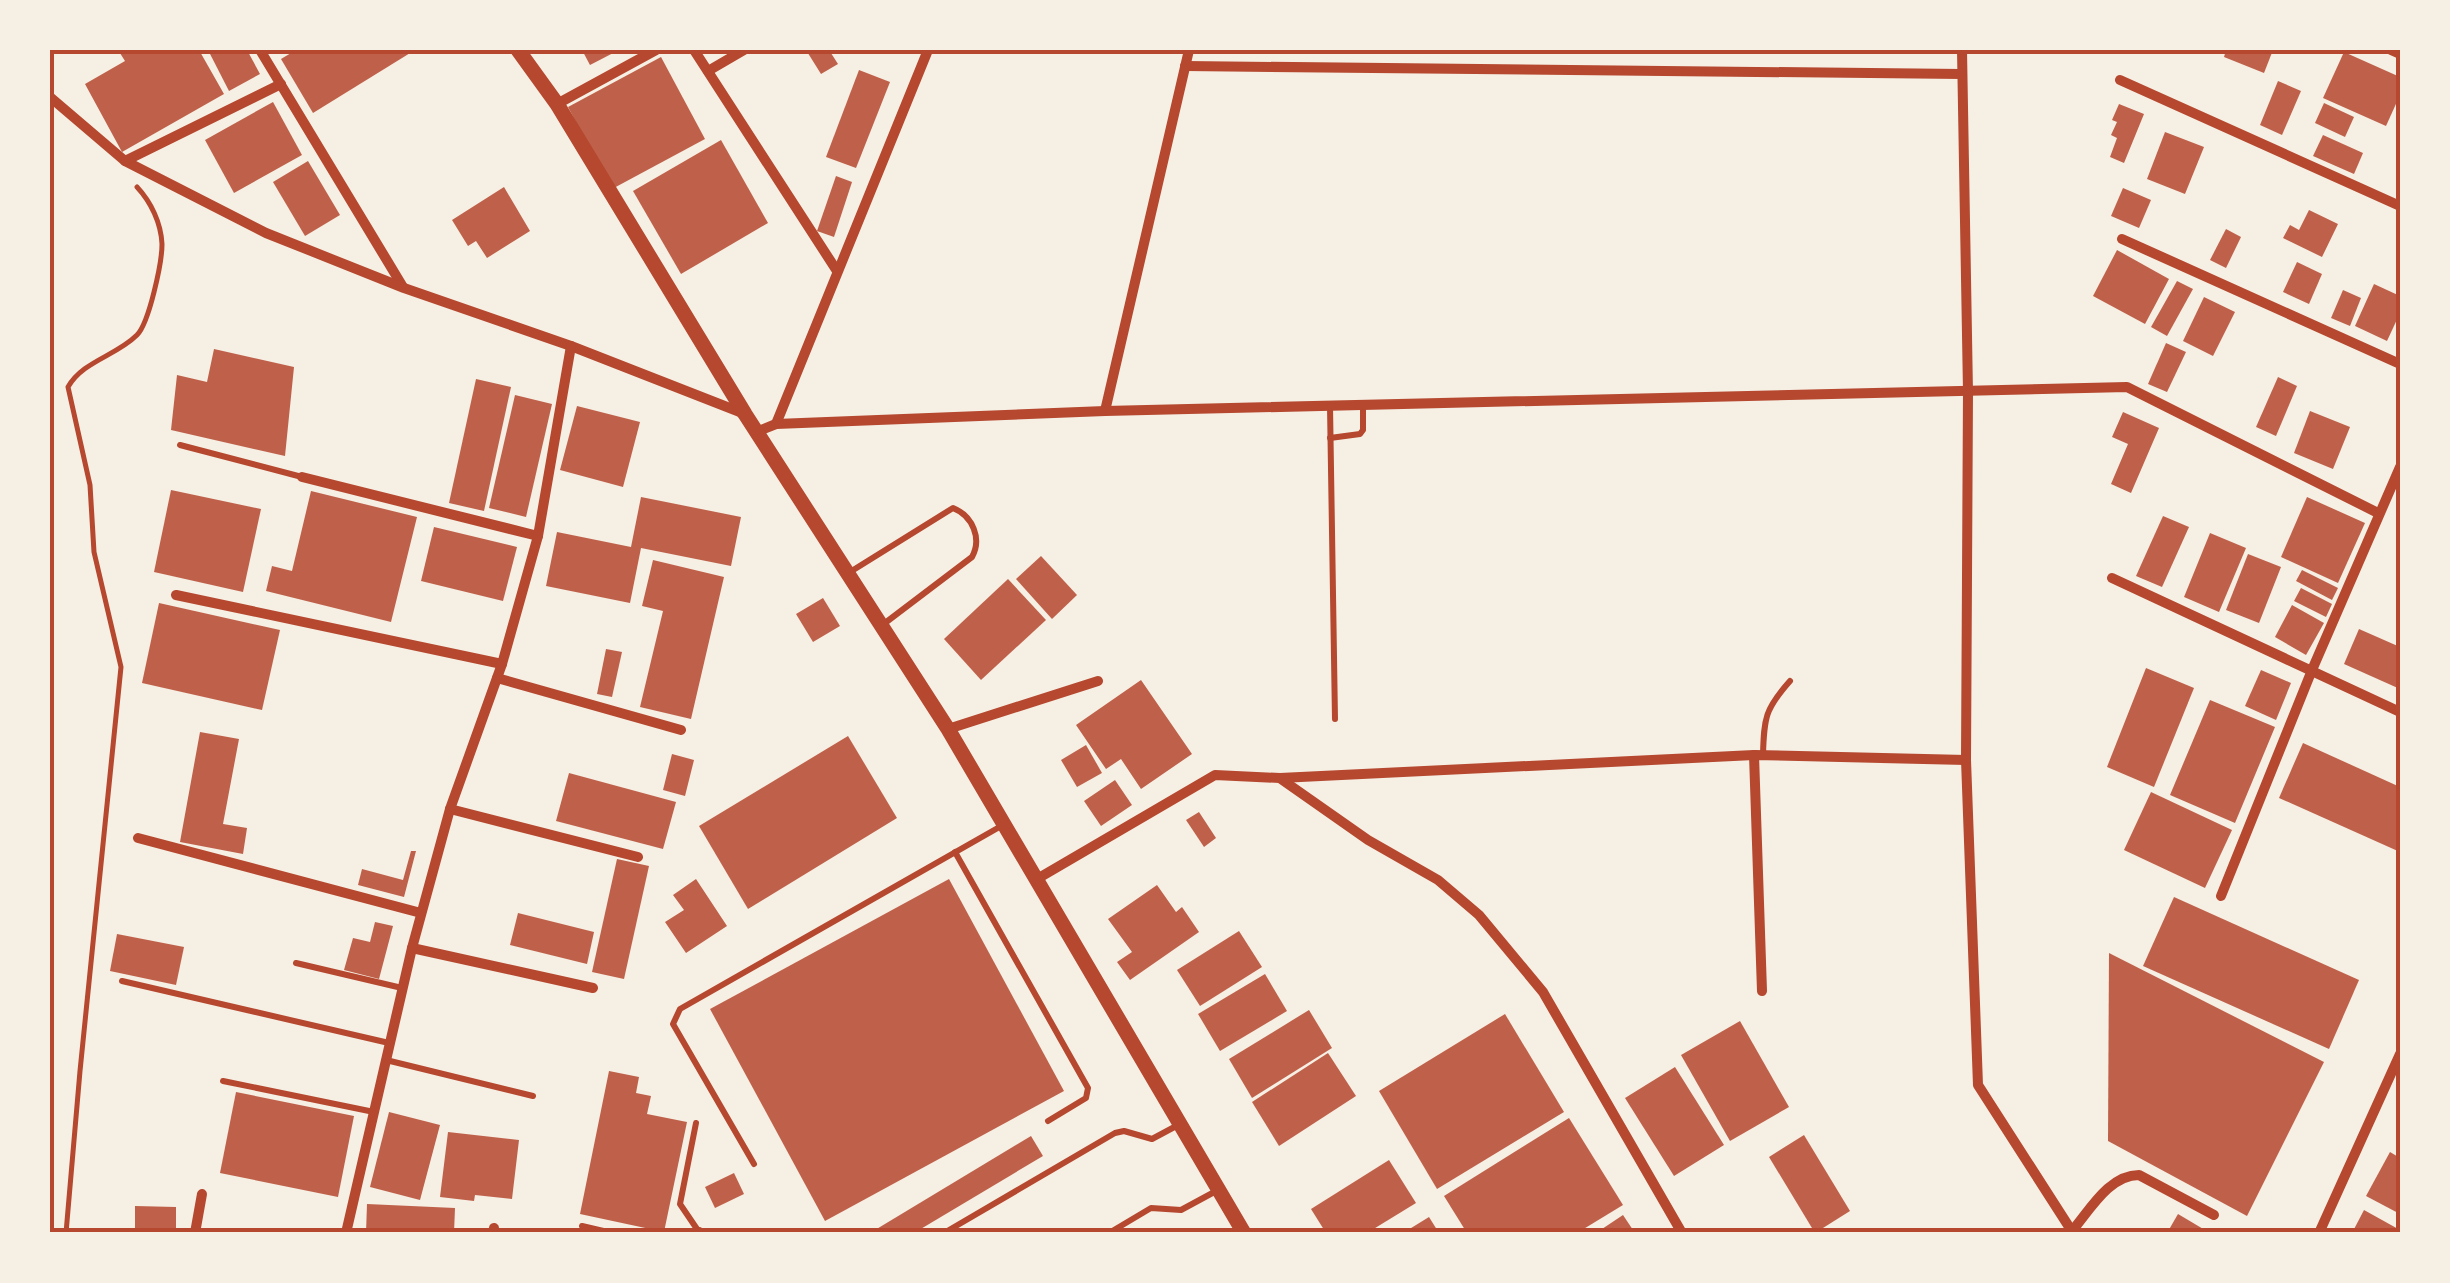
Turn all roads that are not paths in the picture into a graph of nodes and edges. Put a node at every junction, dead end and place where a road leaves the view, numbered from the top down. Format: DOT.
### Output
graph roads {
  1 [pos="260,50"];
  2 [pos="518,50"];
  3 [pos="656,50"];
  4 [pos="694,50"];
  5 [pos="744,50"];
  6 [pos="928,50"];
  7 [pos="1189,50"];
  8 [pos="1962,50"];
  9 [pos="2391,50"];
  10 [pos="2400,54"];
  11 [pos="1186,66"];
  12 [pos="708,71"];
  13 [pos="1962,74"];
  14 [pos="2120,80"];
  15 [pos="281,84"];
  16 [pos="50,96"];
  17 [pos="558,104"];
  18 [pos="125,161"];
  19 [pos="2400,206"];
  20 [pos="2122,239"];
  21 [pos="836,271"];
  22 [pos="404,288"];
  23 [pos="571,346"];
  24 [pos="2400,364"];
  25 [pos="1968,392"];
  26 [pos="1363,405"];
  27 [pos="1330,406"];
  28 [pos="1105,411"];
  29 [pos="745,414"];
  30 [pos="776,424"];
  31 [pos="756,432"];
  32 [pos="1330,438"];
  33 [pos="180,445"];
  34 [pos="2400,467"];
  35 [pos="302,477"];
  36 [pos="2378,514"];
  37 [pos="538,536"];
  38 [pos="846,574"];
  39 [pos="2112,578"];
  40 [pos="176,595"];
  41 [pos="880,627"];
  42 [pos="502,664"];
  43 [pos="2312,670"];
  44 [pos="497,678"];
  45 [pos="1098,681"];
  46 [pos="1790,681"];
  47 [pos="2400,712"];
  48 [pos="1334,719"];
  49 [pos="948,729"];
  50 [pos="680,730"];
  51 [pos="1758,755"];
  52 [pos="1966,760"];
  53 [pos="1280,778"];
  54 [pos="450,809"];
  55 [pos="1004,824"];
  56 [pos="138,838"];
  57 [pos="955,852"];
  58 [pos="638,856"];
  59 [pos="1037,879"];
  60 [pos="2221,896"];
  61 [pos="421,913"];
  62 [pos="412,948"];
  63 [pos="296,963"];
  64 [pos="122,981"];
  65 [pos="593,988"];
  66 [pos="403,989"];
  67 [pos="1762,991"];
  68 [pos="390,1043"];
  69 [pos="2400,1054"];
  70 [pos="386,1060"];
  71 [pos="2396,1074"];
  72 [pos="223,1080"];
  73 [pos="532,1096"];
  74 [pos="374,1112"];
  75 [pos="1048,1122"];
  76 [pos="696,1123"];
  77 [pos="1181,1124"];
  78 [pos="754,1164"];
  79 [pos="1219,1190"];
  80 [pos="202,1194"];
  81 [pos="2214,1215"];
  82 [pos="582,1226"];
  83 [pos="698,1232"];
  84 [pos="2072,1232"];
  85 [pos="195,1233"];
  86 [pos="346,1233"];
  87 [pos="612,1233"];
  88 [pos="944,1233"];
  89 [pos="1109,1233"];
  90 [pos="1244,1233"];
  91 [pos="1682,1233"];
  92 [pos="2319,1233"];
  1 -- 15 [label="street"];
  2 -- 17 [label="street"];
  3 -- 17 [label="street"];
  4 -- 12 [label="street"];
  5 -- 12 [label="street"];
  6 -- 21 [label="street"];
  7 -- 11 [label="street"];
  8 -- 13 [label="street"];
  9 -- 10 [label="street"];
  11 -- 13 [label="street"];
  11 -- 28 [label="street"];
  12 -- 21 [label="street"];
  13 -- 25 [label="street"];
  14 -- 19 [label="street"];
  15 -- 18 [label="street"];
  15 -- 22 [label="street"];
  16 -- 18 [label="street"];
  17 -- 29 [label="street"];
  18 -- 22 [label="street"];
  20 -- 24 [label="street"];
  21 -- 30 [label="street"];
  22 -- 23 [label="street"];
  23 -- 29 [label="street"];
  23 -- 37 [label="street"];
  25 -- 26 [label="street"];
  25 -- 36 [label="street"];
  25 -- 52 [label="street"];
  26 -- 27 [label="street"];
  26 -- 32 [label="lane"];
  27 -- 28 [label="street"];
  27 -- 32 [label="lane"];
  28 -- 30 [label="street"];
  29 -- 31 [label="street"];
  30 -- 31 [label="street"];
  31 -- 38 [label="street"];
  32 -- 48 [label="lane"];
  33 -- 35 [label="lane"];
  34 -- 36 [label="street"];
  35 -- 37 [label="street"];
  36 -- 43 [label="street"];
  37 -- 42 [label="street"];
  38 -- 41 [label="street"];
  38 -- 41 [label="lane"];
  39 -- 43 [label="street"];
  40 -- 42 [label="street"];
  41 -- 49 [label="street"];
  42 -- 44 [label="street"];
  43 -- 47 [label="street"];
  43 -- 60 [label="street"];
  44 -- 50 [label="street"];
  44 -- 54 [label="street"];
  45 -- 49 [label="street"];
  46 -- 51 [label="lane"];
  49 -- 55 [label="street"];
  51 -- 52 [label="street"];
  51 -- 53 [label="street"];
  51 -- 67 [label="street"];
  52 -- 84 [label="street"];
  53 -- 59 [label="street"];
  53 -- 91 [label="street"];
  54 -- 58 [label="street"];
  54 -- 61 [label="street"];
  55 -- 57 [label="lane"];
  55 -- 59 [label="street"];
  56 -- 61 [label="street"];
  57 -- 75 [label="lane"];
  57 -- 78 [label="lane"];
  59 -- 77 [label="street"];
  61 -- 62 [label="street"];
  62 -- 65 [label="street"];
  62 -- 66 [label="street"];
  63 -- 66 [label="lane"];
  64 -- 68 [label="lane"];
  66 -- 68 [label="street"];
  68 -- 70 [label="street"];
  69 -- 71 [label="street"];
  70 -- 73 [label="lane"];
  70 -- 74 [label="street"];
  71 -- 92 [label="street"];
  72 -- 74 [label="lane"];
  74 -- 86 [label="street"];
  76 -- 83 [label="lane"];
  77 -- 79 [label="street"];
  77 -- 88 [label="lane"];
  79 -- 89 [label="lane"];
  79 -- 90 [label="street"];
  80 -- 85 [label="street"];
  81 -- 84 [label="street"];
  82 -- 87 [label="lane"];
}
